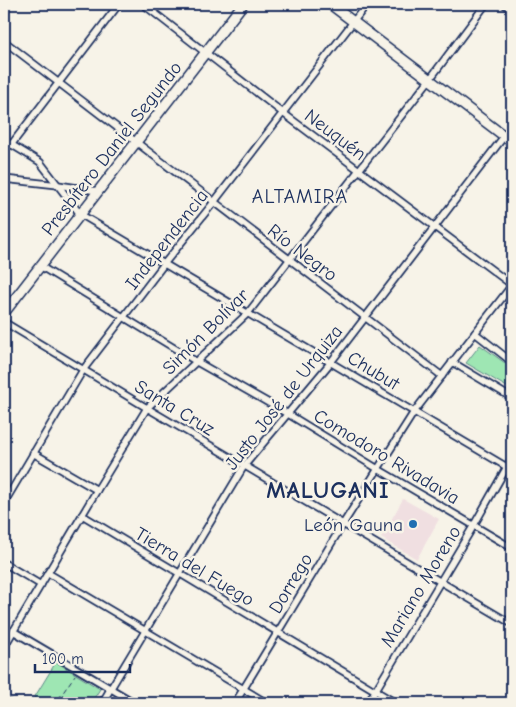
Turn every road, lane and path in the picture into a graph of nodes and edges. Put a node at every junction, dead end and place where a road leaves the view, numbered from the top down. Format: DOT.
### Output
graph roads {
  1 [pos="119,4"];
  2 [pos="143,4"];
  3 [pos="243,4"];
  4 [pos="330,4"];
  5 [pos="367,4"];
  6 [pos="486,4"];
  7 [pos="504,4"];
  8 [pos="512,10"];
  9 [pos="353,22"];
  10 [pos="4,41"];
  11 [pos="206,52"];
  12 [pos="430,79"];
  13 [pos="59,83"];
  14 [pos="282,112"];
  15 [pos="512,126"];
  16 [pos="504,136"];
  17 [pos="4,140"];
  18 [pos="136,142"];
  19 [pos="512,142"];
  20 [pos="11,144"];
  21 [pos="358,170"];
  22 [pos="4,179"];
  23 [pos="58,185"];
  24 [pos="98,191"];
  25 [pos="214,202"];
  26 [pos="80,214"];
  27 [pos="434,226"];
  28 [pos="289,260"];
  29 [pos="164,264"];
  30 [pos="40,266"];
  31 [pos="512,285"];
  32 [pos="4,313"];
  33 [pos="248,313"];
  34 [pos="123,317"];
  35 [pos="365,317"];
  36 [pos="4,322"];
  37 [pos="475,333"];
  38 [pos="197,362"];
  39 [pos="331,362"];
  40 [pos="452,362"];
  41 [pos="512,362"];
  42 [pos="83,370"];
  43 [pos="442,376"];
  44 [pos="512,398"];
  45 [pos="147,408"];
  46 [pos="414,412"];
  47 [pos="288,414"];
  48 [pos="33,453"];
  49 [pos="512,458"];
  50 [pos="244,466"];
  51 [pos="378,468"];
  52 [pos="509,469"];
  53 [pos="96,490"];
  54 [pos="4,503"];
  55 [pos="82,515"];
  56 [pos="342,524"];
  57 [pos="474,525"];
  58 [pos="512,548"];
  59 [pos="4,563"];
  60 [pos="48,573"];
  61 [pos="180,574"];
  62 [pos="440,582"];
  63 [pos="41,585"];
  64 [pos="512,624"];
  65 [pos="13,631"];
  66 [pos="145,631"];
  67 [pos="278,632"];
  68 [pos="4,646"];
  69 [pos="78,670"];
  70 [pos="110,689"];
  71 [pos="244,689"];
  72 [pos="375,691"];
  73 [pos="63,693"];
  74 [pos="60,697"];
  75 [pos="65,700"];
  76 [pos="4,701"];
  77 [pos="8,703"];
  78 [pos="50,703"];
  79 [pos="66,703"];
  80 [pos="102,703"];
  81 [pos="135,703"];
  82 [pos="235,703"];
  83 [pos="267,703"];
  84 [pos="368,703"];
  85 [pos="396,703"];
  1 -- 13 [label="street"];
  2 -- 11 [label="street, Neuquén"];
  3 -- 11 [label="main road, Presbítero Daniel Segundo"];
  4 -- 9 [label="main road"];
  5 -- 9 [label="street, Independencia"];
  6 -- 12 [label="street, Simón Bolívar"];
  7 -- 8 [label="street"];
  9 -- 12 [label="main road"];
  9 -- 14 [label="street, Independencia"];
  10 -- 13 [label="street, Río Negro"];
  11 -- 14 [label="street, Neuquén"];
  11 -- 18 [label="main road, Presbítero Daniel Segundo"];
  12 -- 16 [label="main road"];
  12 -- 21 [label="street, Simón Bolívar"];
  13 -- 18 [label="street, Río Negro"];
  13 -- 20 [label="street"];
  14 -- 21 [label="street, Neuquén"];
  14 -- 25 [label="street, Independencia"];
  15 -- 16 [label="street, Justo José de Urquiza"];
  16 -- 19 [label="main road"];
  16 -- 27 [label="street, Justo José de Urquiza"];
  17 -- 20 [label="street, Chubut"];
  18 -- 24 [label="main road, Presbítero Daniel Segundo"];
  18 -- 25 [label="street, Río Negro"];
  20 -- 23 [label="street, Chubut"];
  21 -- 27 [label="street, Neuquén"];
  21 -- 28 [label="street, Simón Bolívar"];
  22 -- 23 [label="street"];
  23 -- 24 [label="street"];
  23 -- 26 [label="street, Chubut"];
  24 -- 26 [label="main road, Presbítero Daniel Segundo"];
  25 -- 28 [label="street, Río Negro"];
  25 -- 29 [label="street, Independencia"];
  26 -- 29 [label="street, Chubut"];
  26 -- 30 [label="main road, Presbítero Daniel Segundo"];
  27 -- 31 [label="street, Neuquén"];
  27 -- 35 [label="street, Justo José de Urquiza"];
  28 -- 33 [label="street, Simón Bolívar"];
  28 -- 35 [label="street, Río Negro"];
  29 -- 33 [label="street, Chubut"];
  29 -- 34 [label="street, Independencia"];
  30 -- 32 [label="main road, Presbítero Daniel Segundo"];
  30 -- 34 [label="street, Comodoro Rivadavia"];
  31 -- 37 [label="street, Dorrego"];
  33 -- 38 [label="street, Simón Bolívar"];
  33 -- 39 [label="street, Chubut"];
  34 -- 38 [label="street, Comodoro Rivadavia"];
  34 -- 42 [label="street, Independencia"];
  35 -- 39 [label="street, Justo José de Urquiza"];
  35 -- 43 [label="street, Río Negro"];
  36 -- 42 [label="street, Santa Cruz"];
  37 -- 40 [label="street, Dorrego"];
  37 -- 41 [label="street"];
  38 -- 45 [label="street, Simón Bolívar"];
  38 -- 47 [label="street, Comodoro Rivadavia"];
  39 -- 46 [label="street, Chubut"];
  39 -- 47 [label="street, Justo José de Urquiza"];
  40 -- 43 [label="street, Dorrego"];
  40 -- 44 [label="street"];
  42 -- 45 [label="street, Santa Cruz"];
  42 -- 48 [label="street, Independencia"];
  43 -- 46 [label="street, Dorrego"];
  45 -- 50 [label="street, Santa Cruz"];
  45 -- 53 [label="street, Simón Bolívar"];
  46 -- 51 [label="street, Dorrego"];
  46 -- 52 [label="street, Chubut"];
  47 -- 50 [label="street, Justo José de Urquiza"];
  47 -- 51 [label="street, Comodoro Rivadavia"];
  48 -- 53 [label="street"];
  48 -- 54 [label="street, Independencia"];
  49 -- 52 [label="street, Mariano Moreno"];
  50 -- 56 [label="street, Santa Cruz"];
  50 -- 61 [label="street, Justo José de Urquiza"];
  51 -- 56 [label="street, Dorrego"];
  51 -- 57 [label="street, Comodoro Rivadavia"];
  52 -- 57 [label="street, Mariano Moreno"];
  53 -- 55 [label="street, Simón Bolívar"];
  55 -- 60 [label="street, Simón Bolívar"];
  55 -- 61 [label="street, Tierra del Fuego"];
  56 -- 62 [label="street, Santa Cruz"];
  56 -- 67 [label="street, Dorrego"];
  57 -- 58 [label="street, Comodoro Rivadavia"];
  57 -- 62 [label="street, Mariano Moreno"];
  59 -- 63 [label="street"];
  60 -- 63 [label="street, Simón Bolívar"];
  60 -- 66 [label="street"];
  61 -- 66 [label="street, Justo José de Urquiza"];
  61 -- 67 [label="street, Tierra del Fuego"];
  62 -- 64 [label="street, Santa Cruz"];
  62 -- 72 [label="street, Mariano Moreno"];
  63 -- 65 [label="street, Simón Bolívar"];
  65 -- 68 [label="street, Simón Bolívar"];
  65 -- 69 [label="street"];
  66 -- 70 [label="street, Justo José de Urquiza"];
  66 -- 71 [label="street"];
  67 -- 71 [label="street, Dorrego"];
  67 -- 72 [label="street, Tierra del Fuego"];
  69 -- 70 [label="street"];
  69 -- 73 [label="path"];
  70 -- 80 [label="street, Justo José de Urquiza"];
  70 -- 81 [label="street"];
  71 -- 82 [label="street, Dorrego"];
  71 -- 83 [label="street"];
  72 -- 84 [label="street, Mariano Moreno"];
  72 -- 85 [label="street, Tierra del Fuego"];
  73 -- 74 [label="path"];
  73 -- 75 [label="path"];
  74 -- 75 [label="path"];
  74 -- 78 [label="path"];
  75 -- 79 [label="path"];
  76 -- 77 [label="street"];
}
